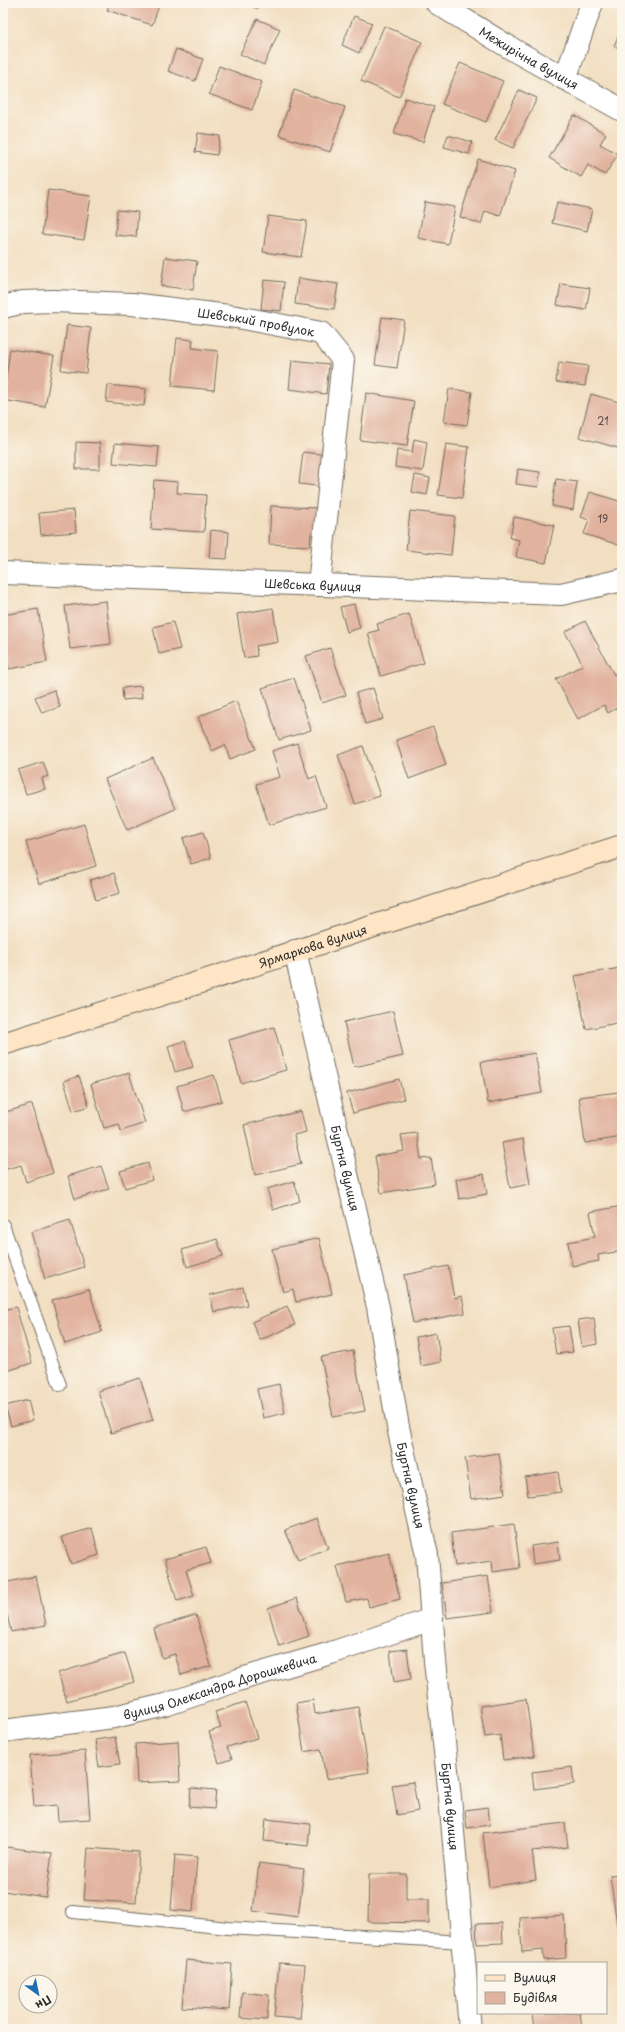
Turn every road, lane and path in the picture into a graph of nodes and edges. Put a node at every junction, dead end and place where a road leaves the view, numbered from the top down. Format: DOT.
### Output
graph roads {
  1 [pos="437,3"];
  2 [pos="592,3"];
  3 [pos="565,79"];
  4 [pos="622,110"];
  5 [pos="3,307"];
  6 [pos="3,573"];
  7 [pos="622,580"];
  8 [pos="319,585"];
  9 [pos="622,846"];
  10 [pos="295,951"];
  11 [pos="3,1044"];
  12 [pos="3,1225"];
  13 [pos="60,1385"];
  14 [pos="432,1619"];
  15 [pos="3,1731"];
  16 [pos="73,1912"];
  17 [pos="463,1942"];
  18 [pos="470,2029"];
  1 -- 3 [label="street, Межирічна вулиця"];
  2 -- 3 [label="street"];
  3 -- 4 [label="street, Межирічна вулиця"];
  5 -- 8 [label="street, Шевський провулок"];
  6 -- 8 [label="street, Шевська вулиця"];
  7 -- 8 [label="street, Шевська вулиця"];
  9 -- 10 [label="street, Ярмаркова вулиця"];
  10 -- 11 [label="street, Ярмаркова вулиця"];
  10 -- 14 [label="street, Буртна вулиця"];
  12 -- 13 [label="lane"];
  14 -- 15 [label="street, вулиця Олександра Дорошкевича"];
  14 -- 17 [label="street, Буртна вулиця"];
  16 -- 17 [label="lane"];
  17 -- 18 [label="street, Буртна вулиця"];
}
